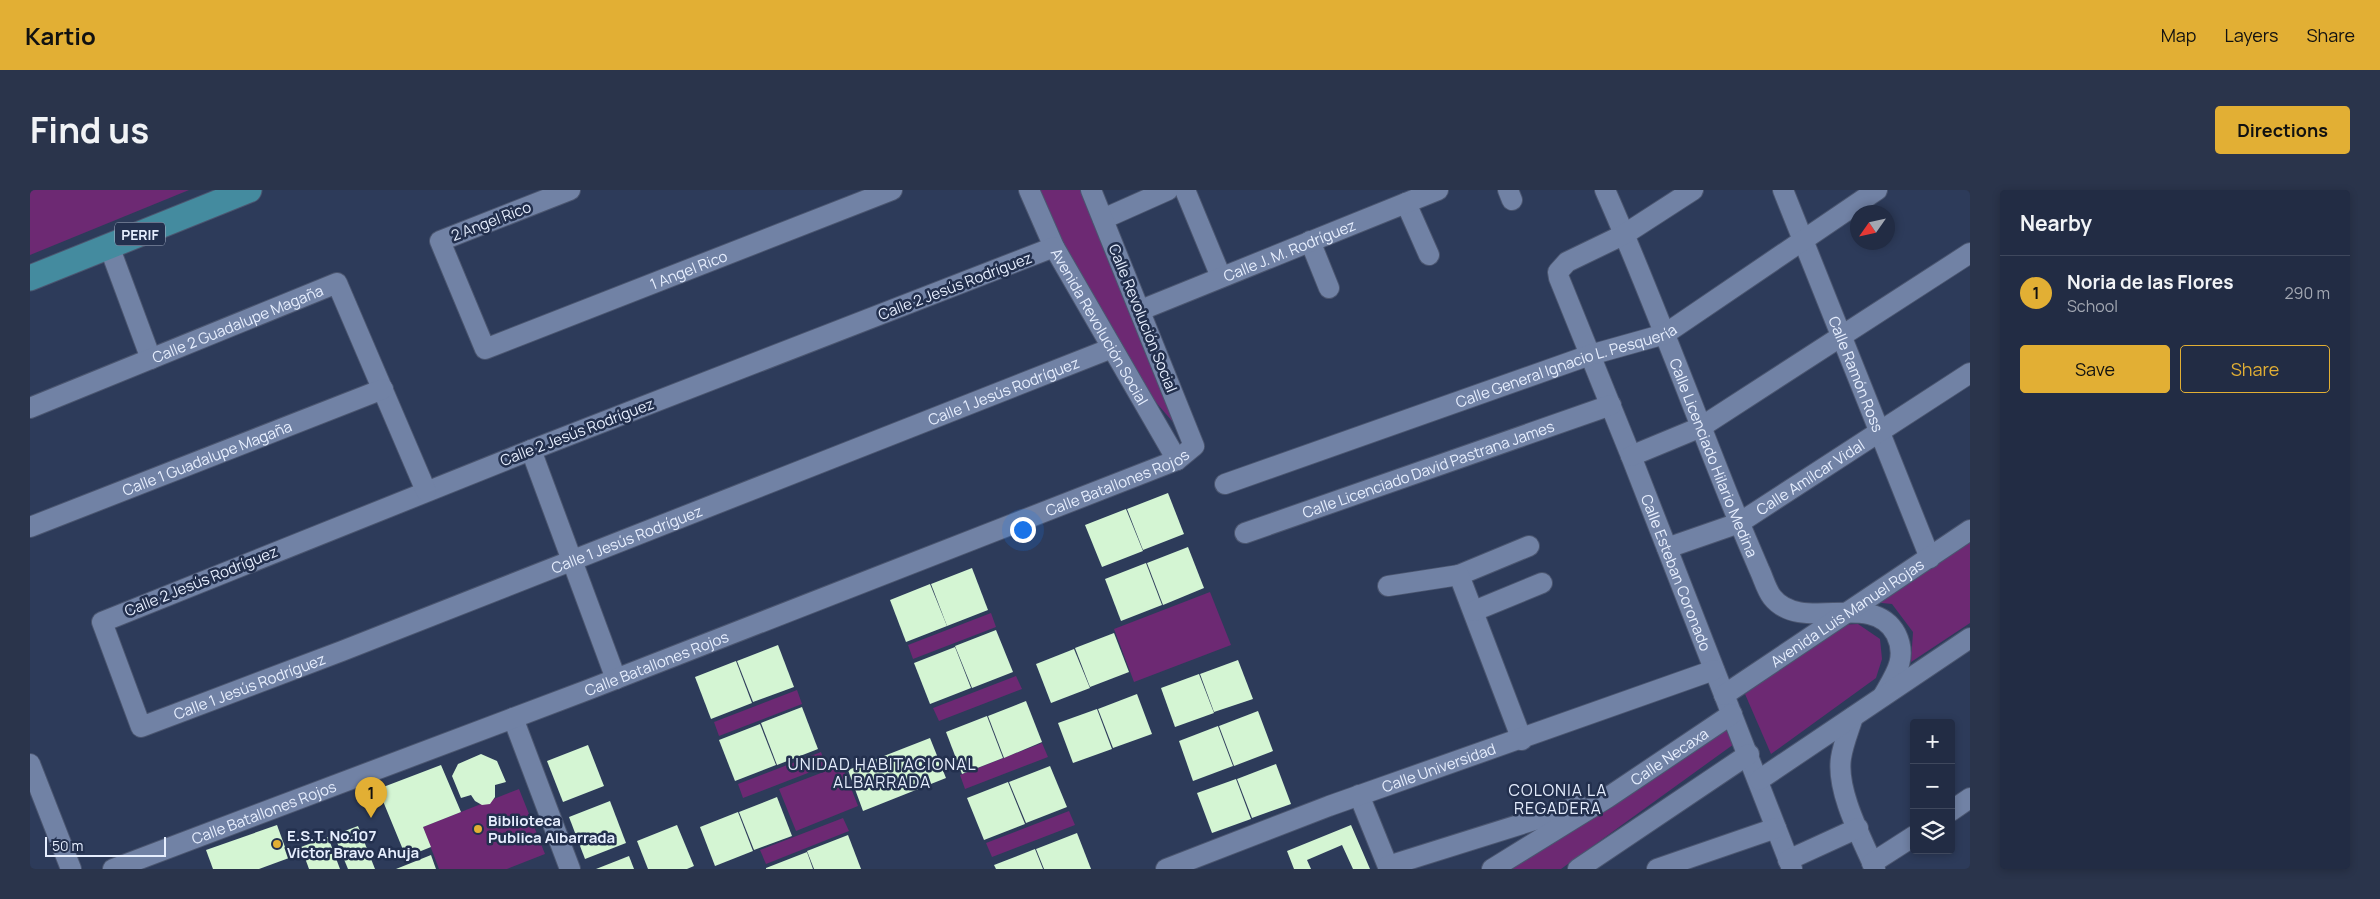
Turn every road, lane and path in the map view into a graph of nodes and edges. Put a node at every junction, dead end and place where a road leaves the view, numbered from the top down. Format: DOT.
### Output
graph roads {
  1 [pos="249,190"];
  2 [pos="570,190"];
  3 [pos="892,190"];
  4 [pos="1029,190"];
  5 [pos="1091,190"];
  6 [pos="1168,190"];
  7 [pos="1185,190"];
  8 [pos="1438,190"];
  9 [pos="1605,190"];
  10 [pos="1693,190"];
  11 [pos="1783,190"];
  12 [pos="1877,190"];
  13 [pos="1406,203"];
  14 [pos="1102,219"];
  15 [pos="1625,234"];
  16 [pos="1802,239"];
  17 [pos="1310,241"];
  18 [pos="109,246"];
  19 [pos="1054,247"];
  20 [pos="1970,254"];
  21 [pos="1429,255"];
  22 [pos="1221,277"];
  23 [pos="30,278"];
  24 [pos="1329,288"];
  25 [pos="1141,310"];
  26 [pos="1665,334"];
  27 [pos="1842,337"];
  28 [pos="1112,348"];
  29 [pos="485,349"];
  30 [pos="1590,354"];
  31 [pos="151,359"];
  32 [pos="1970,373"];
  33 [pos="383,389"];
  34 [pos="1611,405"];
  35 [pos="30,408"];
  36 [pos="1701,427"];
  37 [pos="1878,433"];
  38 [pos="1194,446"];
  39 [pos="531,450"];
  40 [pos="1631,456"];
  41 [pos="1178,460"];
  42 [pos="1225,484"];
  43 [pos="426,491"];
  44 [pos="1739,522"];
  45 [pos="30,527"];
  46 [pos="1970,530"];
  47 [pos="1245,533"];
  48 [pos="1529,546"];
  49 [pos="1667,548"];
  50 [pos="1930,558"];
  51 [pos="571,559"];
  52 [pos="1459,575"];
  53 [pos="1542,583"];
  54 [pos="1388,586"];
  55 [pos="1474,611"];
  56 [pos="1845,614"];
  57 [pos="1968,646"];
  58 [pos="1714,670"];
  59 [pos="616,679"];
  60 [pos="1724,695"];
  61 [pos="1883,696"];
  62 [pos="1732,714"];
  63 [pos="1853,717"];
  64 [pos="513,718"];
  65 [pos="141,727"];
  66 [pos="1522,740"];
  67 [pos="1749,754"];
  68 [pos="31,771"];
  69 [pos="1759,780"];
  70 [pos="1359,795"];
  71 [pos="1607,798"];
  72 [pos="1970,798"];
  73 [pos="1954,809"];
  74 [pos="1776,828"];
  75 [pos="1858,828"];
  76 [pos="1910,839"];
  77 [pos="1790,864"];
  78 [pos="1873,866"];
  79 [pos="1388,868"];
  80 [pos="71,869"];
  81 [pos="113,869"];
  82 [pos="570,869"];
  83 [pos="1166,869"];
  84 [pos="1492,869"];
  85 [pos="1578,869"];
  86 [pos="1657,869"];
  1 -- 18 [label="main road, PERIF"];
  2 -- 29 [label="street, 2 Angel Rico"];
  3 -- 29 [label="street, 1 Angel Rico"];
  4 -- 19 [label="street, Avenida Revolución Social"];
  5 -- 14 [label="street, Calle Revolución Social"];
  6 -- 14 [label="street"];
  7 -- 22 [label="street"];
  8 -- 13 [label="street, Calle J. M. Rodríguez"];
  9 -- 15 [label="street, Calle Licenciado Hilario Medina"];
  10 -- 15 [label="street"];
  11 -- 16 [label="street, Calle Ramón Ross"];
  12 -- 16 [label="street, Calle General Ignacio L. Pesquería"];
  13 -- 17 [label="street, Calle J. M. Rodríguez"];
  13 -- 21 [label="street"];
  14 -- 25 [label="street, Calle Revolución Social"];
  15 -- 26 [label="street, Calle Licenciado Hilario Medina"];
  15 -- 30 [label="street, Calle Esteban Coronado"];
  16 -- 26 [label="street, Calle General Ignacio L. Pesquería"];
  16 -- 27 [label="street, Calle Ramón Ross"];
  17 -- 22 [label="street, Calle J. M. Rodríguez"];
  17 -- 24 [label="street"];
  18 -- 23 [label="main road, PERIF"];
  18 -- 31 [label="street"];
  19 -- 28 [label="street, Avenida Revolución Social"];
  19 -- 39 [label="street, Calle 2 Jesús Rodríguez"];
  20 -- 27 [label="street"];
  22 -- 25 [label="street, Calle J. M. Rodríguez"];
  25 -- 38 [label="street, Calle Revolución Social"];
  26 -- 30 [label="street, Calle General Ignacio L. Pesquería"];
  26 -- 36 [label="street, Calle Licenciado Hilario Medina"];
  27 -- 36 [label="street"];
  27 -- 37 [label="street, Calle Ramón Ross"];
  28 -- 41 [label="street, Avenida Revolución Social"];
  28 -- 51 [label="street, Calle 1 Jesús Rodríguez"];
  30 -- 34 [label="street, Calle Esteban Coronado"];
  30 -- 42 [label="street, Calle General Ignacio L. Pesquería"];
  31 -- 33 [label="street, Calle 2 Guadalupe Magaña"];
  31 -- 35 [label="street, Calle 2 Guadalupe Magaña"];
  32 -- 37 [label="street, Calle Amílcar Vidal"];
  33 -- 43 [label="street"];
  33 -- 45 [label="street, Calle 1 Guadalupe Magaña"];
  34 -- 40 [label="street, Calle Esteban Coronado"];
  34 -- 47 [label="street, Calle Licenciado David Pastrana James"];
  36 -- 40 [label="street"];
  36 -- 44 [label="street, Calle Licenciado Hilario Medina"];
  37 -- 44 [label="street, Calle Amílcar Vidal"];
  37 -- 50 [label="street, Calle Ramón Ross"];
  38 -- 41 [label="street, Calle Batallones Rojos"];
  39 -- 43 [label="street, Calle 2 Jesús Rodríguez"];
  39 -- 51 [label="street"];
  40 -- 49 [label="street, Calle Esteban Coronado"];
  41 -- 59 [label="street, Calle Batallones Rojos"];
  43 -- 65 [label="street, Calle 2 Jesús Rodríguez"];
  44 -- 49 [label="street, Calle Amílcar Vidal"];
  44 -- 56 [label="street, Calle Licenciado Hilario Medina"];
  46 -- 50 [label="street, Avenida Luis Manuel Rojas"];
  48 -- 52 [label="street"];
  49 -- 58 [label="street, Calle Esteban Coronado"];
  50 -- 56 [label="street, Avenida Luis Manuel Rojas"];
  51 -- 59 [label="street"];
  51 -- 65 [label="street, Calle 1 Jesús Rodríguez"];
  52 -- 54 [label="street"];
  52 -- 55 [label="street"];
  53 -- 55 [label="street"];
  55 -- 66 [label="street"];
  56 -- 60 [label="street, Avenida Luis Manuel Rojas"];
  56 -- 61 [label="street, Calle Licenciado Hilario Medina"];
  57 -- 61 [label="street"];
  58 -- 60 [label="street, Calle Esteban Coronado"];
  58 -- 66 [label="street, Calle Universidad"];
  59 -- 64 [label="street, Calle Batallones Rojos"];
  60 -- 62 [label="street, Calle Esteban Coronado"];
  61 -- 63 [label="street"];
  62 -- 67 [label="street, Calle Esteban Coronado"];
  62 -- 71 [label="street, Calle Necaxa"];
  63 -- 69 [label="street"];
  63 -- 75 [label="street"];
  64 -- 81 [label="street, Calle Batallones Rojos"];
  64 -- 82 [label="street"];
  66 -- 70 [label="street, Calle Universidad"];
  67 -- 69 [label="street, Calle Esteban Coronado"];
  67 -- 85 [label="street"];
  68 -- 80 [label="street"];
  69 -- 74 [label="street, Calle Esteban Coronado"];
  70 -- 79 [label="street"];
  70 -- 83 [label="street, Calle Universidad"];
  71 -- 79 [label="street, Calle Necaxa"];
  71 -- 84 [label="street, Calle Necaxa"];
  72 -- 73 [label="street"];
  74 -- 77 [label="street, Calle Esteban Coronado"];
  74 -- 86 [label="street"];
  75 -- 77 [label="street"];
  75 -- 78 [label="street"];
  76 -- 78 [label="street"];
}
